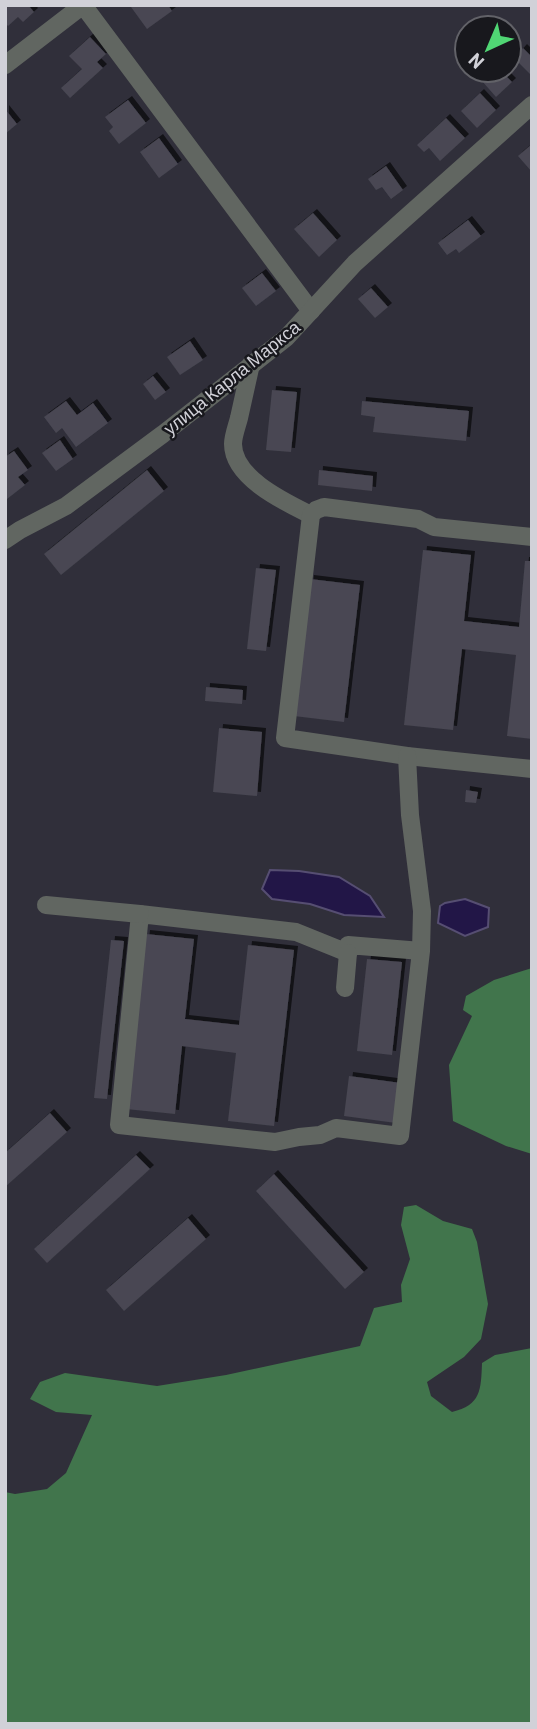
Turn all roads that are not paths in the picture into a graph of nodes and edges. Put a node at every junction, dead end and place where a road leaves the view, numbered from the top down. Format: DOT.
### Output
graph roads {
  1 [pos="73,8"];
  2 [pos="5,65"];
  3 [pos="532,105"];
  4 [pos="312,311"];
  5 [pos="251,364"];
  6 [pos="311,515"];
  7 [pos="532,537"];
  8 [pos="5,540"];
  9 [pos="407,756"];
  10 [pos="532,769"];
  11 [pos="46,905"];
  12 [pos="141,914"];
  13 [pos="421,951"];
  14 [pos="348,953"];
  15 [pos="345,988"];
  1 -- 2 [label="street"];
  1 -- 4 [label="street"];
  3 -- 4 [label="street, улица Карла Маркса"];
  4 -- 5 [label="street, улица Карла Маркса"];
  5 -- 6 [label="street"];
  5 -- 8 [label="street, улица Карла Маркса"];
  6 -- 7 [label="street"];
  6 -- 9 [label="street"];
  9 -- 10 [label="street"];
  9 -- 13 [label="street"];
  11 -- 12 [label="street"];
  12 -- 13 [label="street"];
  12 -- 14 [label="street"];
  13 -- 14 [label="street"];
  14 -- 15 [label="street"];
}
